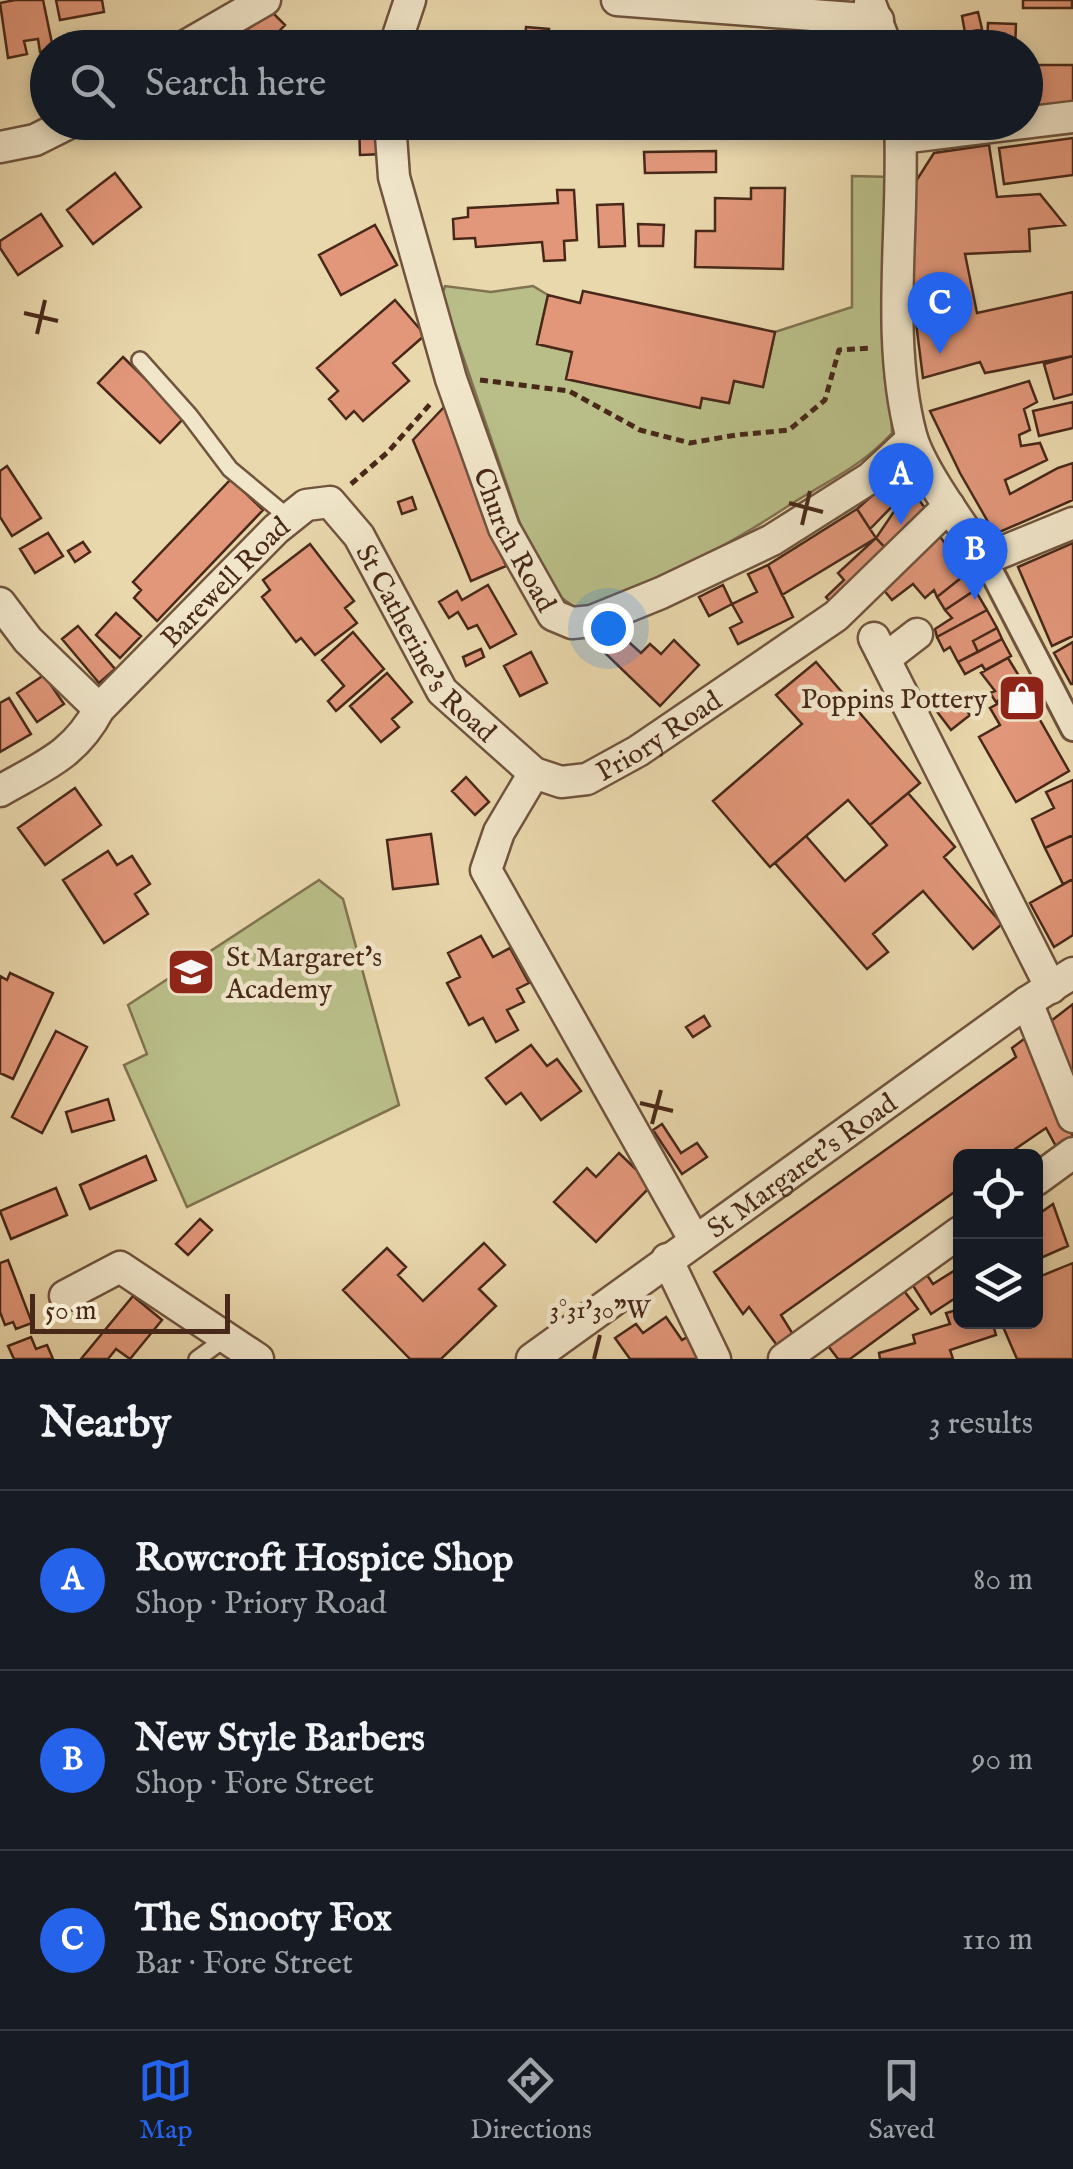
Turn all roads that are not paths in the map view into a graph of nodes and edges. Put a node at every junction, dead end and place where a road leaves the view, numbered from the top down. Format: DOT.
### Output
graph roads {
  1 [pos="265,0"];
  2 [pos="410,0"];
  3 [pos="617,0"];
  4 [pos="878,22"];
  5 [pos="213,30"];
  6 [pos="400,30"];
  7 [pos="1073,116"];
  8 [pos="1043,118"];
  9 [pos="35,140"];
  10 [pos="391,140"];
  11 [pos="900,140"];
  12 [pos="0,147"];
  13 [pos="140,360"];
  14 [pos="912,439"];
  15 [pos="330,502"];
  16 [pos="949,506"];
  17 [pos="290,518"];
  18 [pos="1073,523"];
  19 [pos="985,559"];
  20 [pos="0,603"];
  21 [pos="918,634"];
  22 [pos="99,709"];
  23 [pos="1073,728"];
  24 [pos="534,773"];
  25 [pos="0,790"];
  26 [pos="1050,988"];
  27 [pos="1073,1116"];
  28 [pos="1073,1153"];
  29 [pos="1043,1175"];
  30 [pos="953,1237"];
  31 [pos="695,1240"];
  32 [pos="668,1259"];
  33 [pos="65,1296"];
  34 [pos="226,1338"];
  35 [pos="197,1359"];
  36 [pos="258,1359"];
  37 [pos="532,1359"];
  38 [pos="716,1359"];
  39 [pos="784,1359"];
  1 -- 5 [label="street"];
  2 -- 6 [label="street"];
  3 -- 4 [label="street"];
  7 -- 8 [label="street"];
  9 -- 12 [label="street"];
  10 -- 14 [label="street, Church Road"];
  11 -- 14 [label="street"];
  13 -- 17 [label="lane"];
  14 -- 16 [label="street"];
  15 -- 17 [label="street, Barewell Road"];
  15 -- 24 [label="street, St Catherine's Road"];
  16 -- 19 [label="street"];
  16 -- 24 [label="street, Priory Road"];
  17 -- 22 [label="street, Barewell Road"];
  18 -- 19 [label="street"];
  19 -- 23 [label="street"];
  20 -- 22 [label="street"];
  21 -- 26 [label="street"];
  22 -- 25 [label="street, Barewell Road"];
  24 -- 31 [label="street"];
  26 -- 27 [label="street"];
  26 -- 31 [label="street, St Margaret's Road"];
  28 -- 29 [label="street"];
  30 -- 39 [label="street"];
  31 -- 32 [label="street, St Margaret's Road"];
  32 -- 37 [label="street, St Margaret's Road"];
  32 -- 38 [label="street"];
  33 -- 34 [label="street"];
  34 -- 35 [label="lane"];
  34 -- 36 [label="street"];
}
